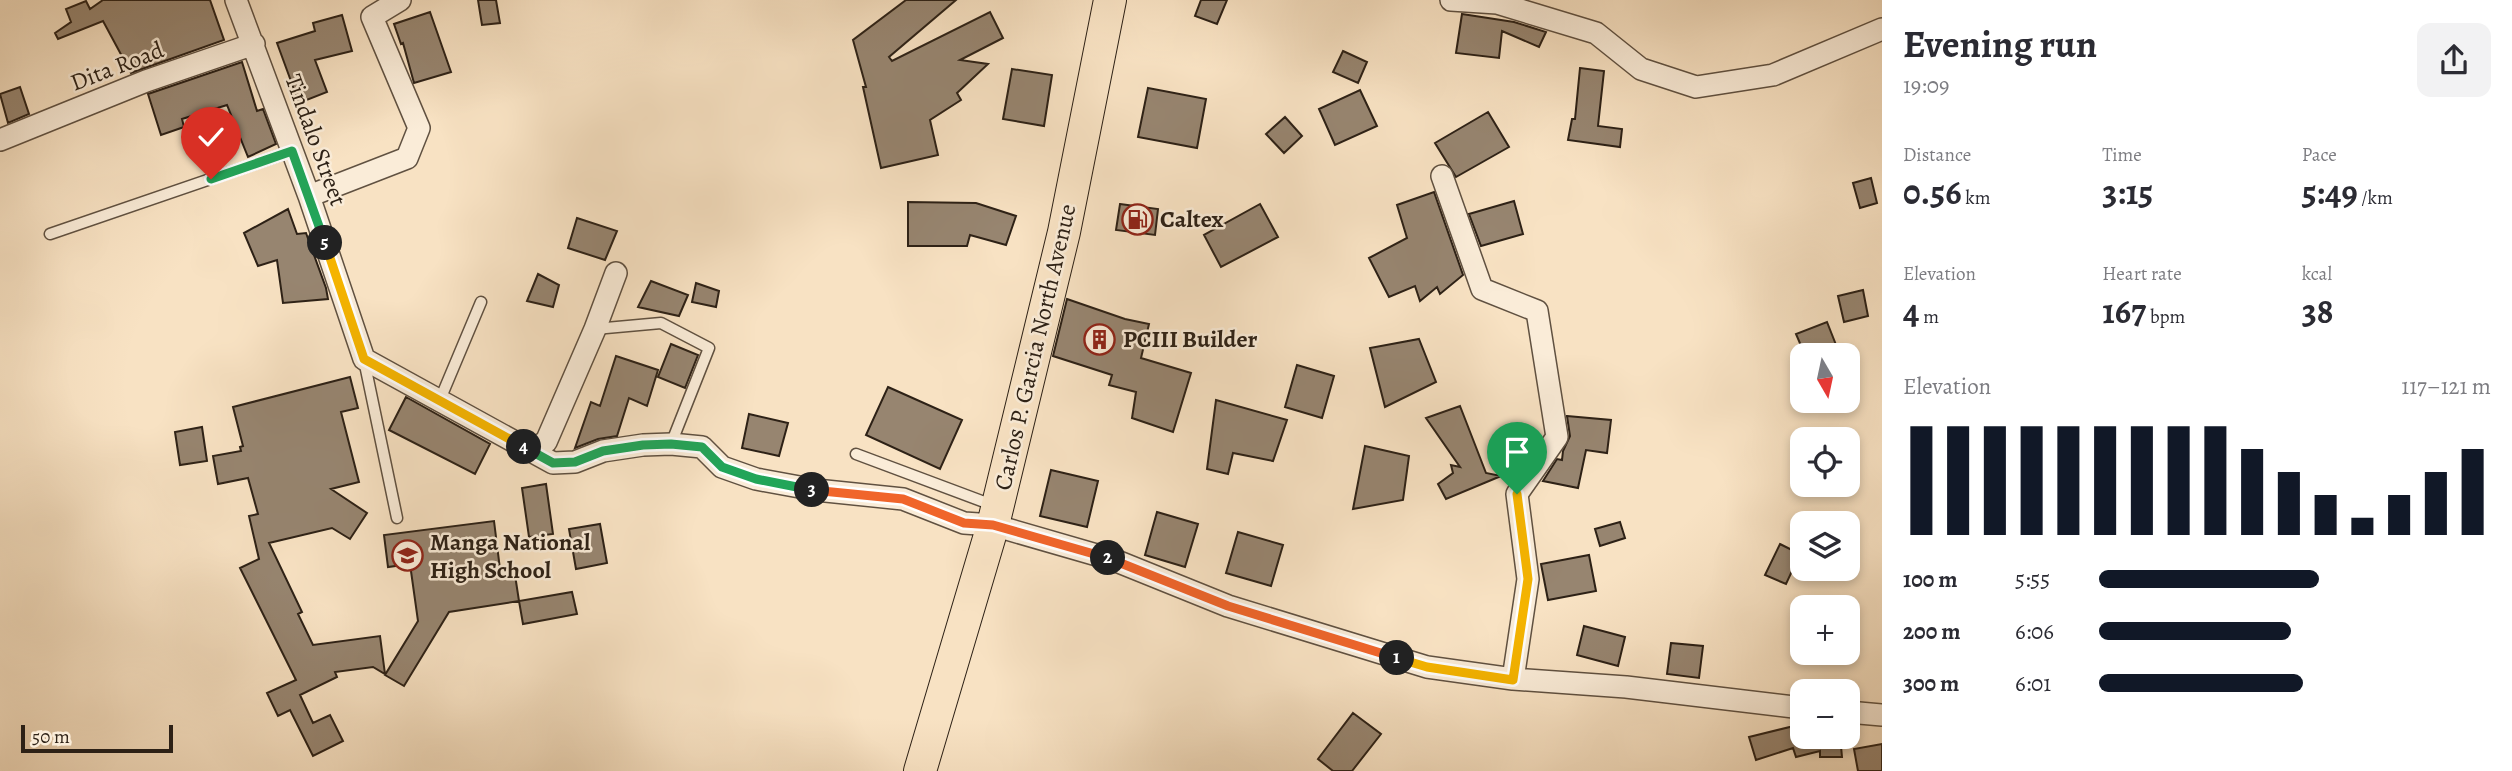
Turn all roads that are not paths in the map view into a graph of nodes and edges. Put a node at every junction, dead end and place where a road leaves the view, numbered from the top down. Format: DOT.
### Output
graph roads {
  1 [pos="236,0"];
  2 [pos="400,0"];
  3 [pos="1110,0"];
  4 [pos="1451,0"];
  5 [pos="1882,29"];
  6 [pos="254,44"];
  7 [pos="0,140"];
  8 [pos="292,151"];
  9 [pos="1442,176"];
  10 [pos="309,196"];
  11 [pos="50,234"];
  12 [pos="616,273"];
  13 [pos="481,302"];
  14 [pos="595,329"];
  15 [pos="364,359"];
  16 [pos="439,402"];
  17 [pos="671,444"];
  18 [pos="529,450"];
  19 [pos="856,454"];
  20 [pos="995,516"];
  21 [pos="397,518"];
  22 [pos="1513,680"];
  23 [pos="1790,707"];
  24 [pos="1860,713"];
  25 [pos="1882,715"];
  26 [pos="920,771"];
  1 -- 6 [label="street, Tindalo Street"];
  2 -- 10 [label="street"];
  3 -- 20 [label="main road, Carlos P. Garcia North Avenue"];
  4 -- 5 [label="street"];
  6 -- 7 [label="street, Dita Road"];
  6 -- 8 [label="street, Tindalo Street"];
  8 -- 10 [label="street, Tindalo Street"];
  8 -- 11 [label="lane"];
  9 -- 22 [label="street"];
  10 -- 15 [label="street, Tindalo Street"];
  12 -- 14 [label="street"];
  13 -- 16 [label="lane"];
  14 -- 17 [label="lane"];
  14 -- 18 [label="street"];
  15 -- 16 [label="street"];
  15 -- 21 [label="lane"];
  16 -- 18 [label="street"];
  17 -- 18 [label="street"];
  17 -- 20 [label="street"];
  19 -- 20 [label="lane"];
  20 -- 22 [label="street"];
  20 -- 26 [label="main road, Carlos P. Garcia North Avenue"];
  22 -- 23 [label="street"];
  24 -- 25 [label="street"];
}
